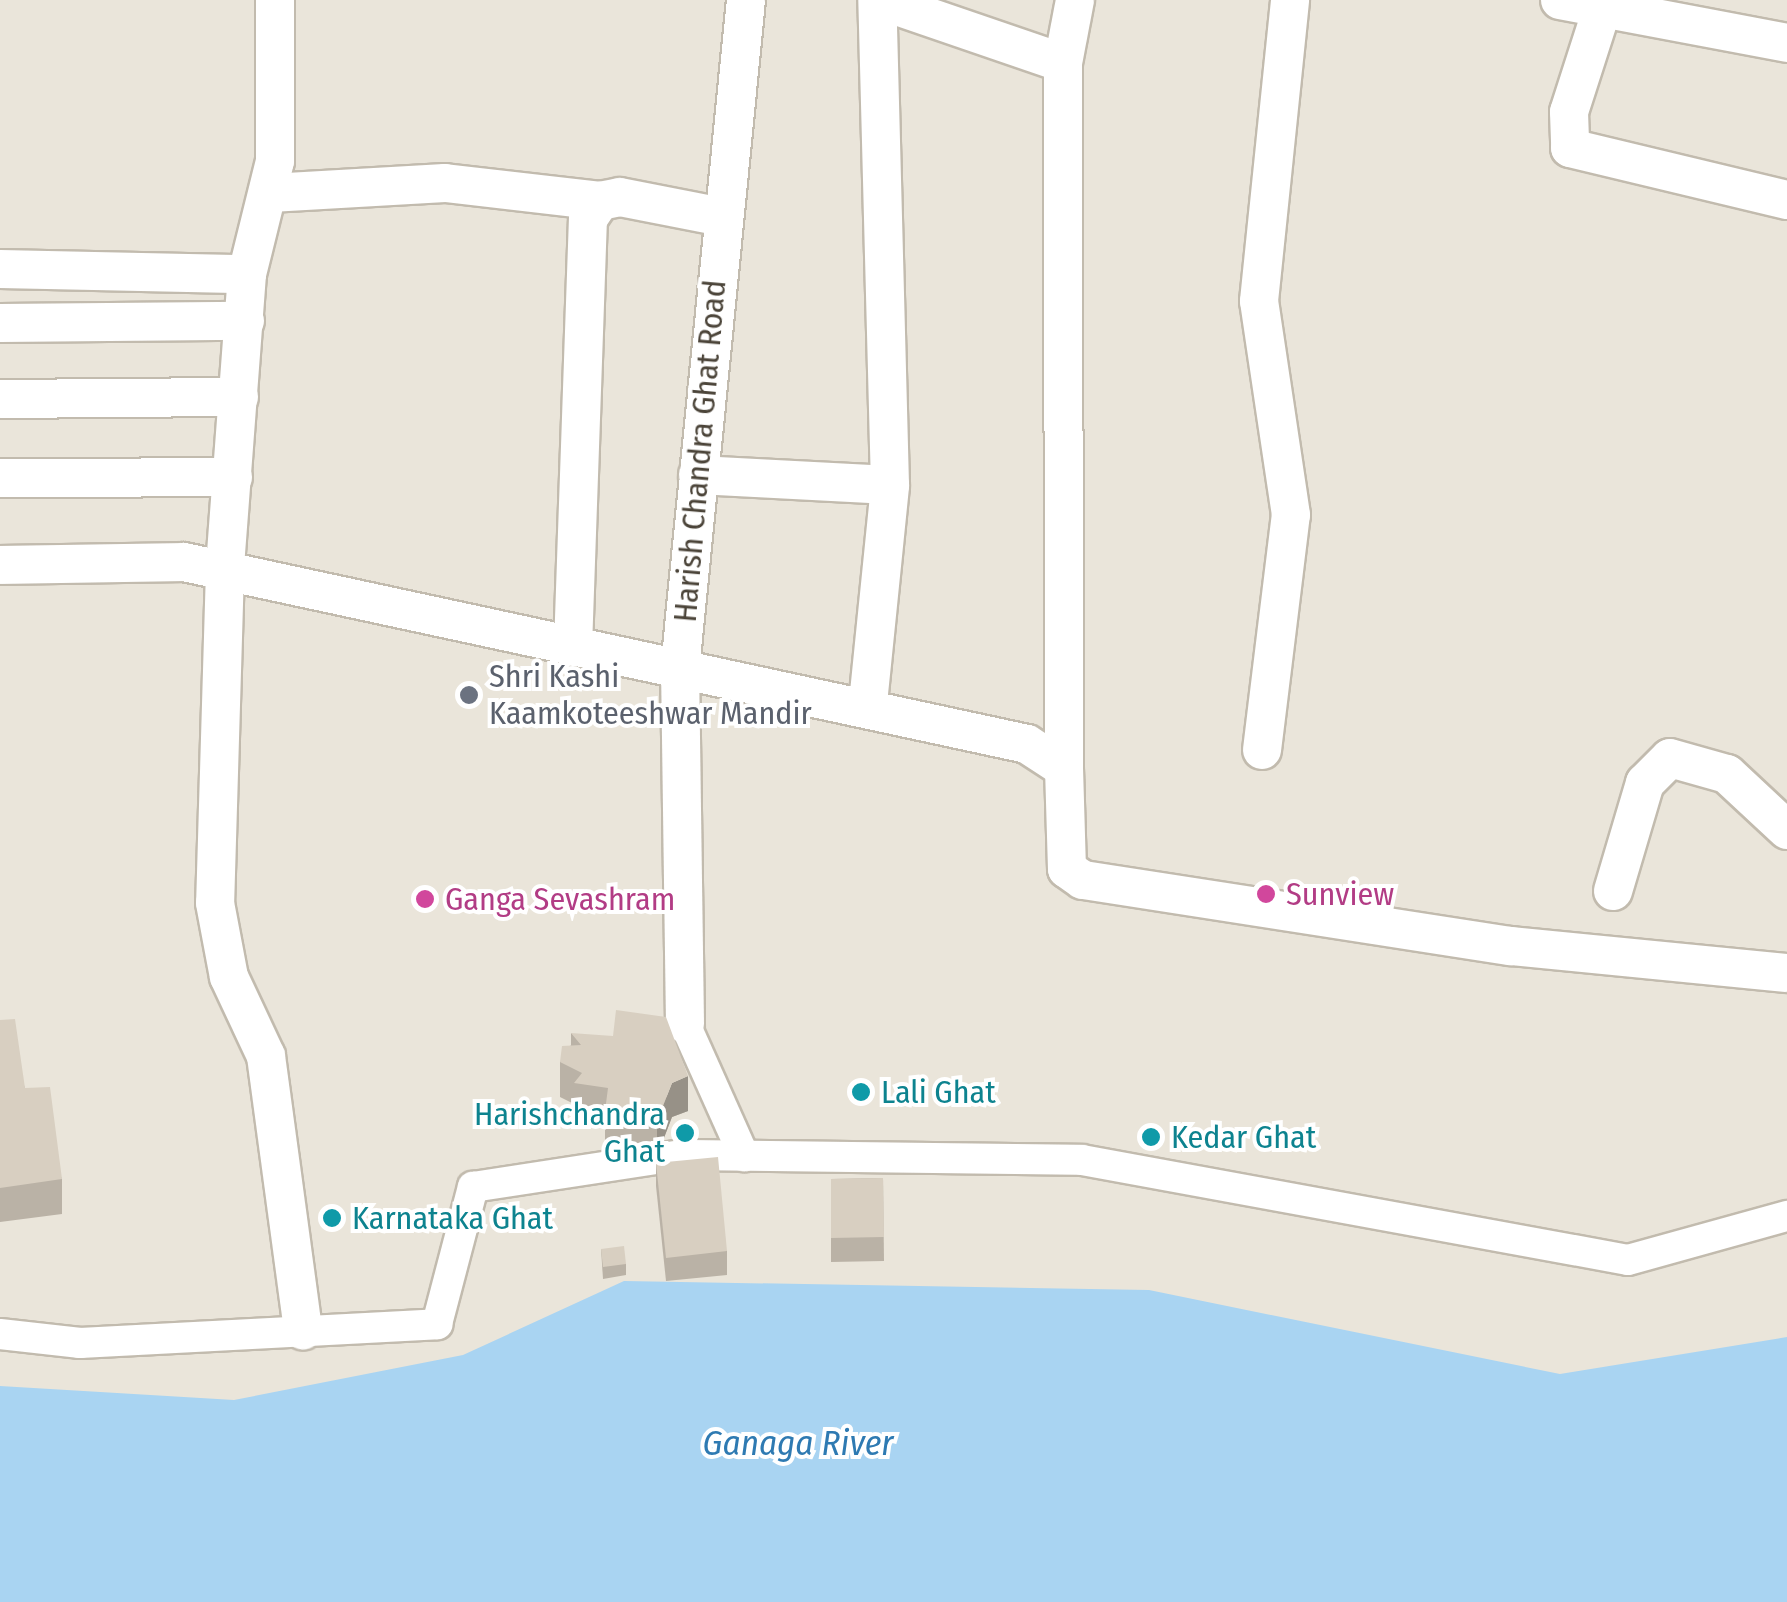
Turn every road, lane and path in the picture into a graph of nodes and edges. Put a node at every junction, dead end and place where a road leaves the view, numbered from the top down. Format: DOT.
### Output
graph roads {
  1 [pos="274,0"];
  2 [pos="746,0"];
  3 [pos="878,0"];
  4 [pos="1075,0"];
  5 [pos="1290,0"];
  6 [pos="1560,0"];
  7 [pos="1602,6"];
  8 [pos="1787,44"];
  9 [pos="1063,63"];
  10 [pos="270,193"];
  11 [pos="1787,200"];
  12 [pos="600,201"];
  13 [pos="722,217"];
  14 [pos="0,269"];
  15 [pos="247,274"];
  16 [pos="245,320"];
  17 [pos="0,323"];
  18 [pos="240,396"];
  19 [pos="0,399"];
  20 [pos="698,475"];
  21 [pos="233,477"];
  22 [pos="0,478"];
  23 [pos="890,485"];
  24 [pos="0,566"];
  25 [pos="225,570"];
  26 [pos="573,647"];
  27 [pos="680,668"];
  28 [pos="868,703"];
  29 [pos="1262,750"];
  30 [pos="1064,768"];
  31 [pos="1787,830"];
  32 [pos="1613,891"];
  33 [pos="1787,973"];
  34 [pos="686,1024"];
  35 [pos="744,1156"];
  36 [pos="1787,1216"];
  37 [pos="304,1330"];
  38 [pos="0,1334"];
  1 -- 10 [label="street"];
  2 -- 13 [label="street, Harish Chandra Ghat Road"];
  3 -- 9 [label="street"];
  3 -- 23 [label="street"];
  4 -- 9 [label="street"];
  5 -- 29 [label="street"];
  6 -- 7 [label="street"];
  7 -- 8 [label="street"];
  7 -- 11 [label="street"];
  9 -- 30 [label="street"];
  10 -- 12 [label="street"];
  10 -- 15 [label="street"];
  12 -- 13 [label="street"];
  12 -- 26 [label="street"];
  13 -- 20 [label="street, Harish Chandra Ghat Road"];
  14 -- 15 [label="street"];
  15 -- 16 [label="street"];
  16 -- 17 [label="street"];
  16 -- 18 [label="street"];
  18 -- 19 [label="street"];
  18 -- 21 [label="street"];
  20 -- 23 [label="street"];
  20 -- 27 [label="street, Harish Chandra Ghat Road"];
  21 -- 22 [label="street"];
  21 -- 25 [label="street"];
  23 -- 28 [label="street"];
  24 -- 25 [label="street"];
  25 -- 26 [label="street"];
  25 -- 37 [label="street"];
  26 -- 27 [label="street"];
  27 -- 28 [label="street"];
  27 -- 34 [label="street, Harish Chandra Ghat Road"];
  28 -- 30 [label="street"];
  30 -- 33 [label="street"];
  31 -- 32 [label="street"];
  34 -- 35 [label="street"];
  35 -- 36 [label="street"];
  35 -- 37 [label="street"];
  37 -- 38 [label="street"];
}
